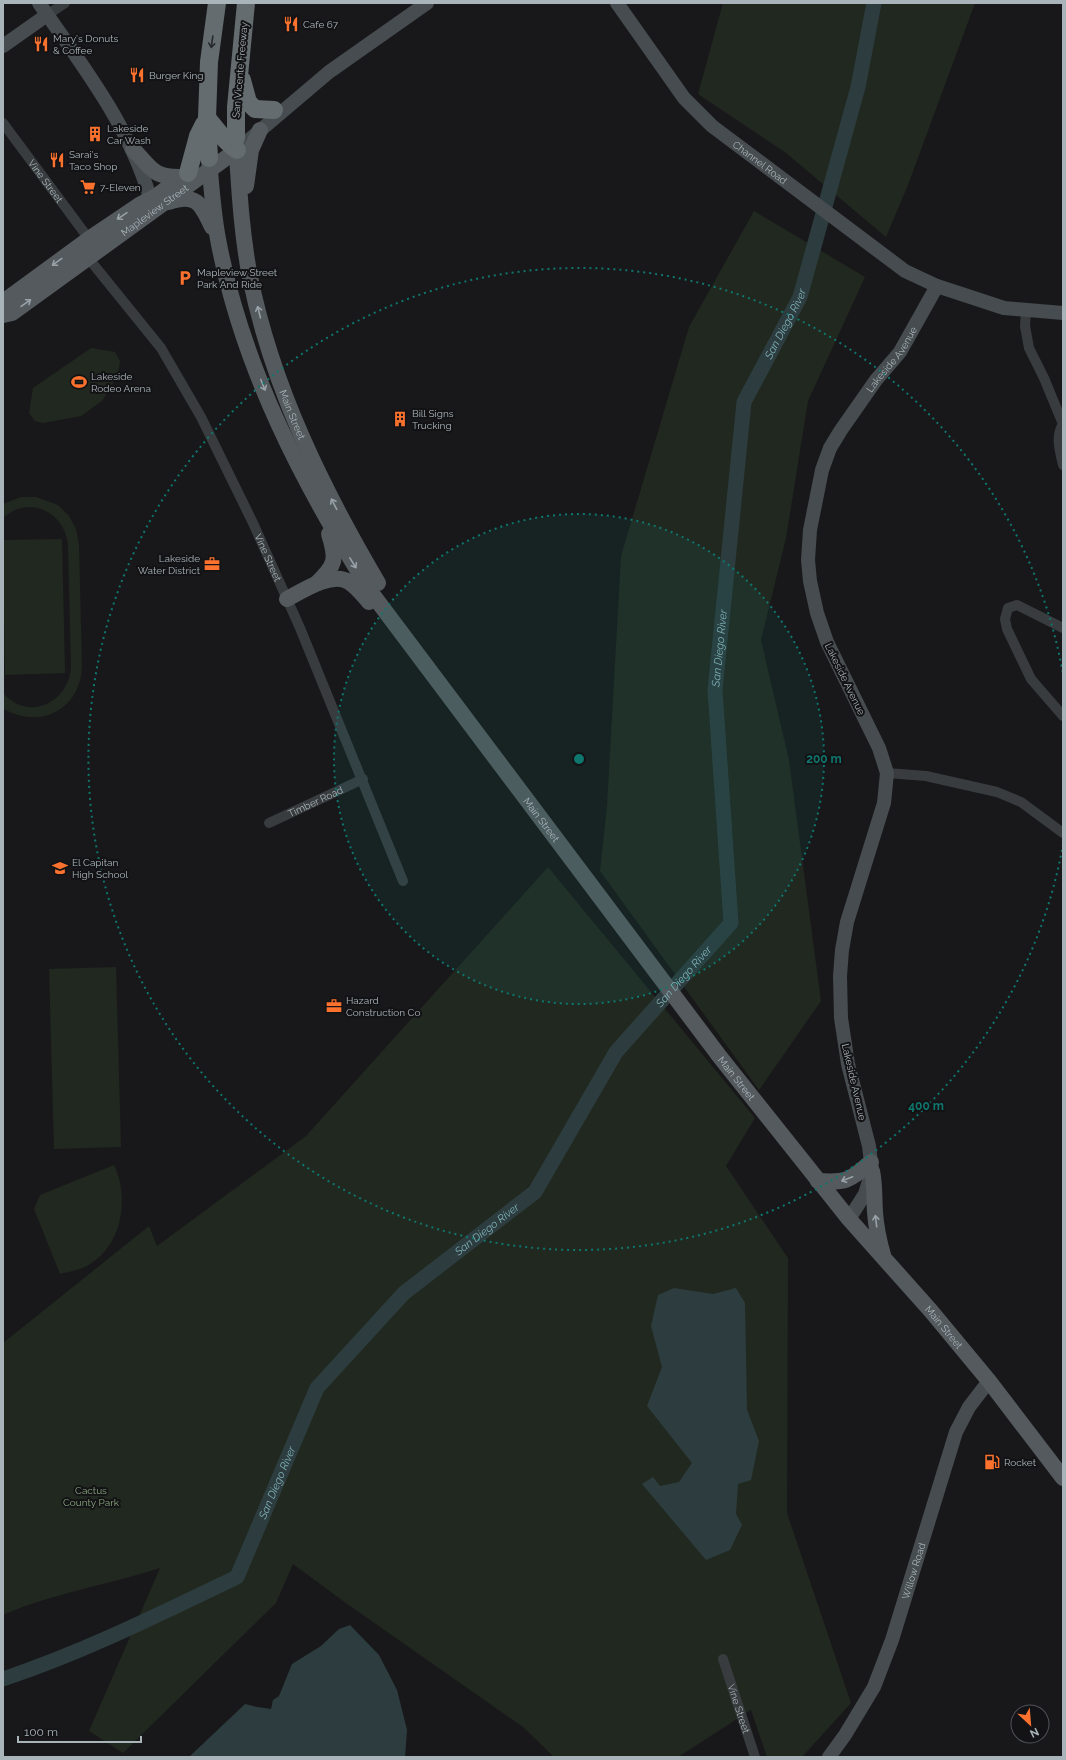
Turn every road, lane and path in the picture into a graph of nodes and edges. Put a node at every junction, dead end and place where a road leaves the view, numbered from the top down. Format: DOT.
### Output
graph roads {
  1 [pos="38,3"];
  2 [pos="65,3"];
  3 [pos="217,3"];
  4 [pos="246,3"];
  5 [pos="427,3"];
  6 [pos="617,3"];
  7 [pos="47,15"];
  8 [pos="3,46"];
  9 [pos="240,68"];
  10 [pos="299,96"];
  11 [pos="274,110"];
  12 [pos="208,118"];
  13 [pos="3,123"];
  14 [pos="260,130"];
  15 [pos="234,144"];
  16 [pos="133,150"];
  17 [pos="212,164"];
  18 [pos="186,175"];
  19 [pos="240,196"];
  20 [pos="156,204"];
  21 [pos="89,239"];
  22 [pos="218,239"];
  23 [pos="89,259"];
  24 [pos="937,286"];
  25 [pos="3,302"];
  26 [pos="1026,310"];
  27 [pos="1063,313"];
  28 [pos="3,315"];
  29 [pos="1063,424"];
  30 [pos="1063,465"];
  31 [pos="319,506"];
  32 [pos="317,584"];
  33 [pos="287,599"];
  34 [pos="1063,628"];
  35 [pos="426,666"];
  36 [pos="1063,716"];
  37 [pos="887,773"];
  38 [pos="363,779"];
  39 [pos="269,823"];
  40 [pos="1063,833"];
  41 [pos="403,881"];
  42 [pos="872,1166"];
  43 [pos="818,1181"];
  44 [pos="849,1219"];
  45 [pos="884,1259"];
  46 [pos="989,1381"];
  47 [pos="1063,1476"];
  48 [pos="723,1660"];
  49 [pos="755,1757"];
  50 [pos="829,1757"];
  1 -- 7 [label="main road"];
  2 -- 7 [label="street"];
  3 -- 12 [label="highway, one-way"];
  4 -- 9 [label="highway, San Vicente Freeway"];
  5 -- 10 [label="main road, Mapleview Street"];
  6 -- 24 [label="main road, Channel Road"];
  7 -- 8 [label="main road"];
  7 -- 16 [label="main road"];
  9 -- 11 [label="highway"];
  9 -- 15 [label="highway, San Vicente Freeway"];
  10 -- 11 [label="main road, Mapleview Street"];
  10 -- 14 [label="main road, Mapleview Street"];
  11 -- 15 [label="main road, Mapleview Street"];
  12 -- 15 [label="highway"];
  12 -- 17 [label="highway"];
  12 -- 18 [label="highway"];
  13 -- 21 [label="street, Vine Street"];
  14 -- 15 [label="main road, Mapleview Street"];
  14 -- 19 [label="main road"];
  15 -- 17 [label="main road, Mapleview Street"];
  15 -- 19 [label="main road, Main Street"];
  16 -- 18 [label="main road"];
  16 -- 20 [label="main road"];
  17 -- 18 [label="main road, Mapleview Street"];
  17 -- 19 [label="main road"];
  17 -- 20 [label="main road, Mapleview Street"];
  17 -- 22 [label="main road, Main Street"];
  18 -- 20 [label="main road, Mapleview Street"];
  35 -- 19 [label="main road, Main Street, one-way"];
  20 -- 21 [label="main road, Mapleview Street, one-way"];
  20 -- 22 [label="main road"];
  20 -- 23 [label="main road, Mapleview Street"];
  21 -- 25 [label="main road, Mapleview Street, one-way"];
  22 -- 31 [label="main road, Main Street, one-way"];
  28 -- 23 [label="main road, Mapleview Street, one-way"];
  23 -- 33 [label="street, Vine Street"];
  24 -- 26 [label="main road"];
  24 -- 37 [label="main road, Lakeside Avenue"];
  26 -- 27 [label="main road"];
  26 -- 29 [label="street"];
  29 -- 30 [label="street"];
  31 -- 32 [label="main road"];
  31 -- 35 [label="main road, Main Street, one-way"];
  32 -- 33 [label="main road"];
  32 -- 35 [label="main road"];
  33 -- 38 [label="street, Vine Street"];
  34 -- 36 [label="street"];
  35 -- 43 [label="main road, Main Street"];
  37 -- 40 [label="street"];
  37 -- 42 [label="main road, Lakeside Avenue"];
  38 -- 39 [label="street, Timber Road"];
  38 -- 41 [label="street, Vine Street"];
  42 -- 43 [label="main road, one-way"];
  42 -- 44 [label="main road, Lakeside Avenue"];
  45 -- 42 [label="main road, one-way"];
  43 -- 44 [label="main road, Main Street"];
  44 -- 45 [label="main road, Main Street"];
  45 -- 46 [label="main road, Main Street"];
  46 -- 47 [label="main road, Main Street"];
  46 -- 50 [label="main road, Willow Road"];
  48 -- 49 [label="street, Vine Street"];
}
